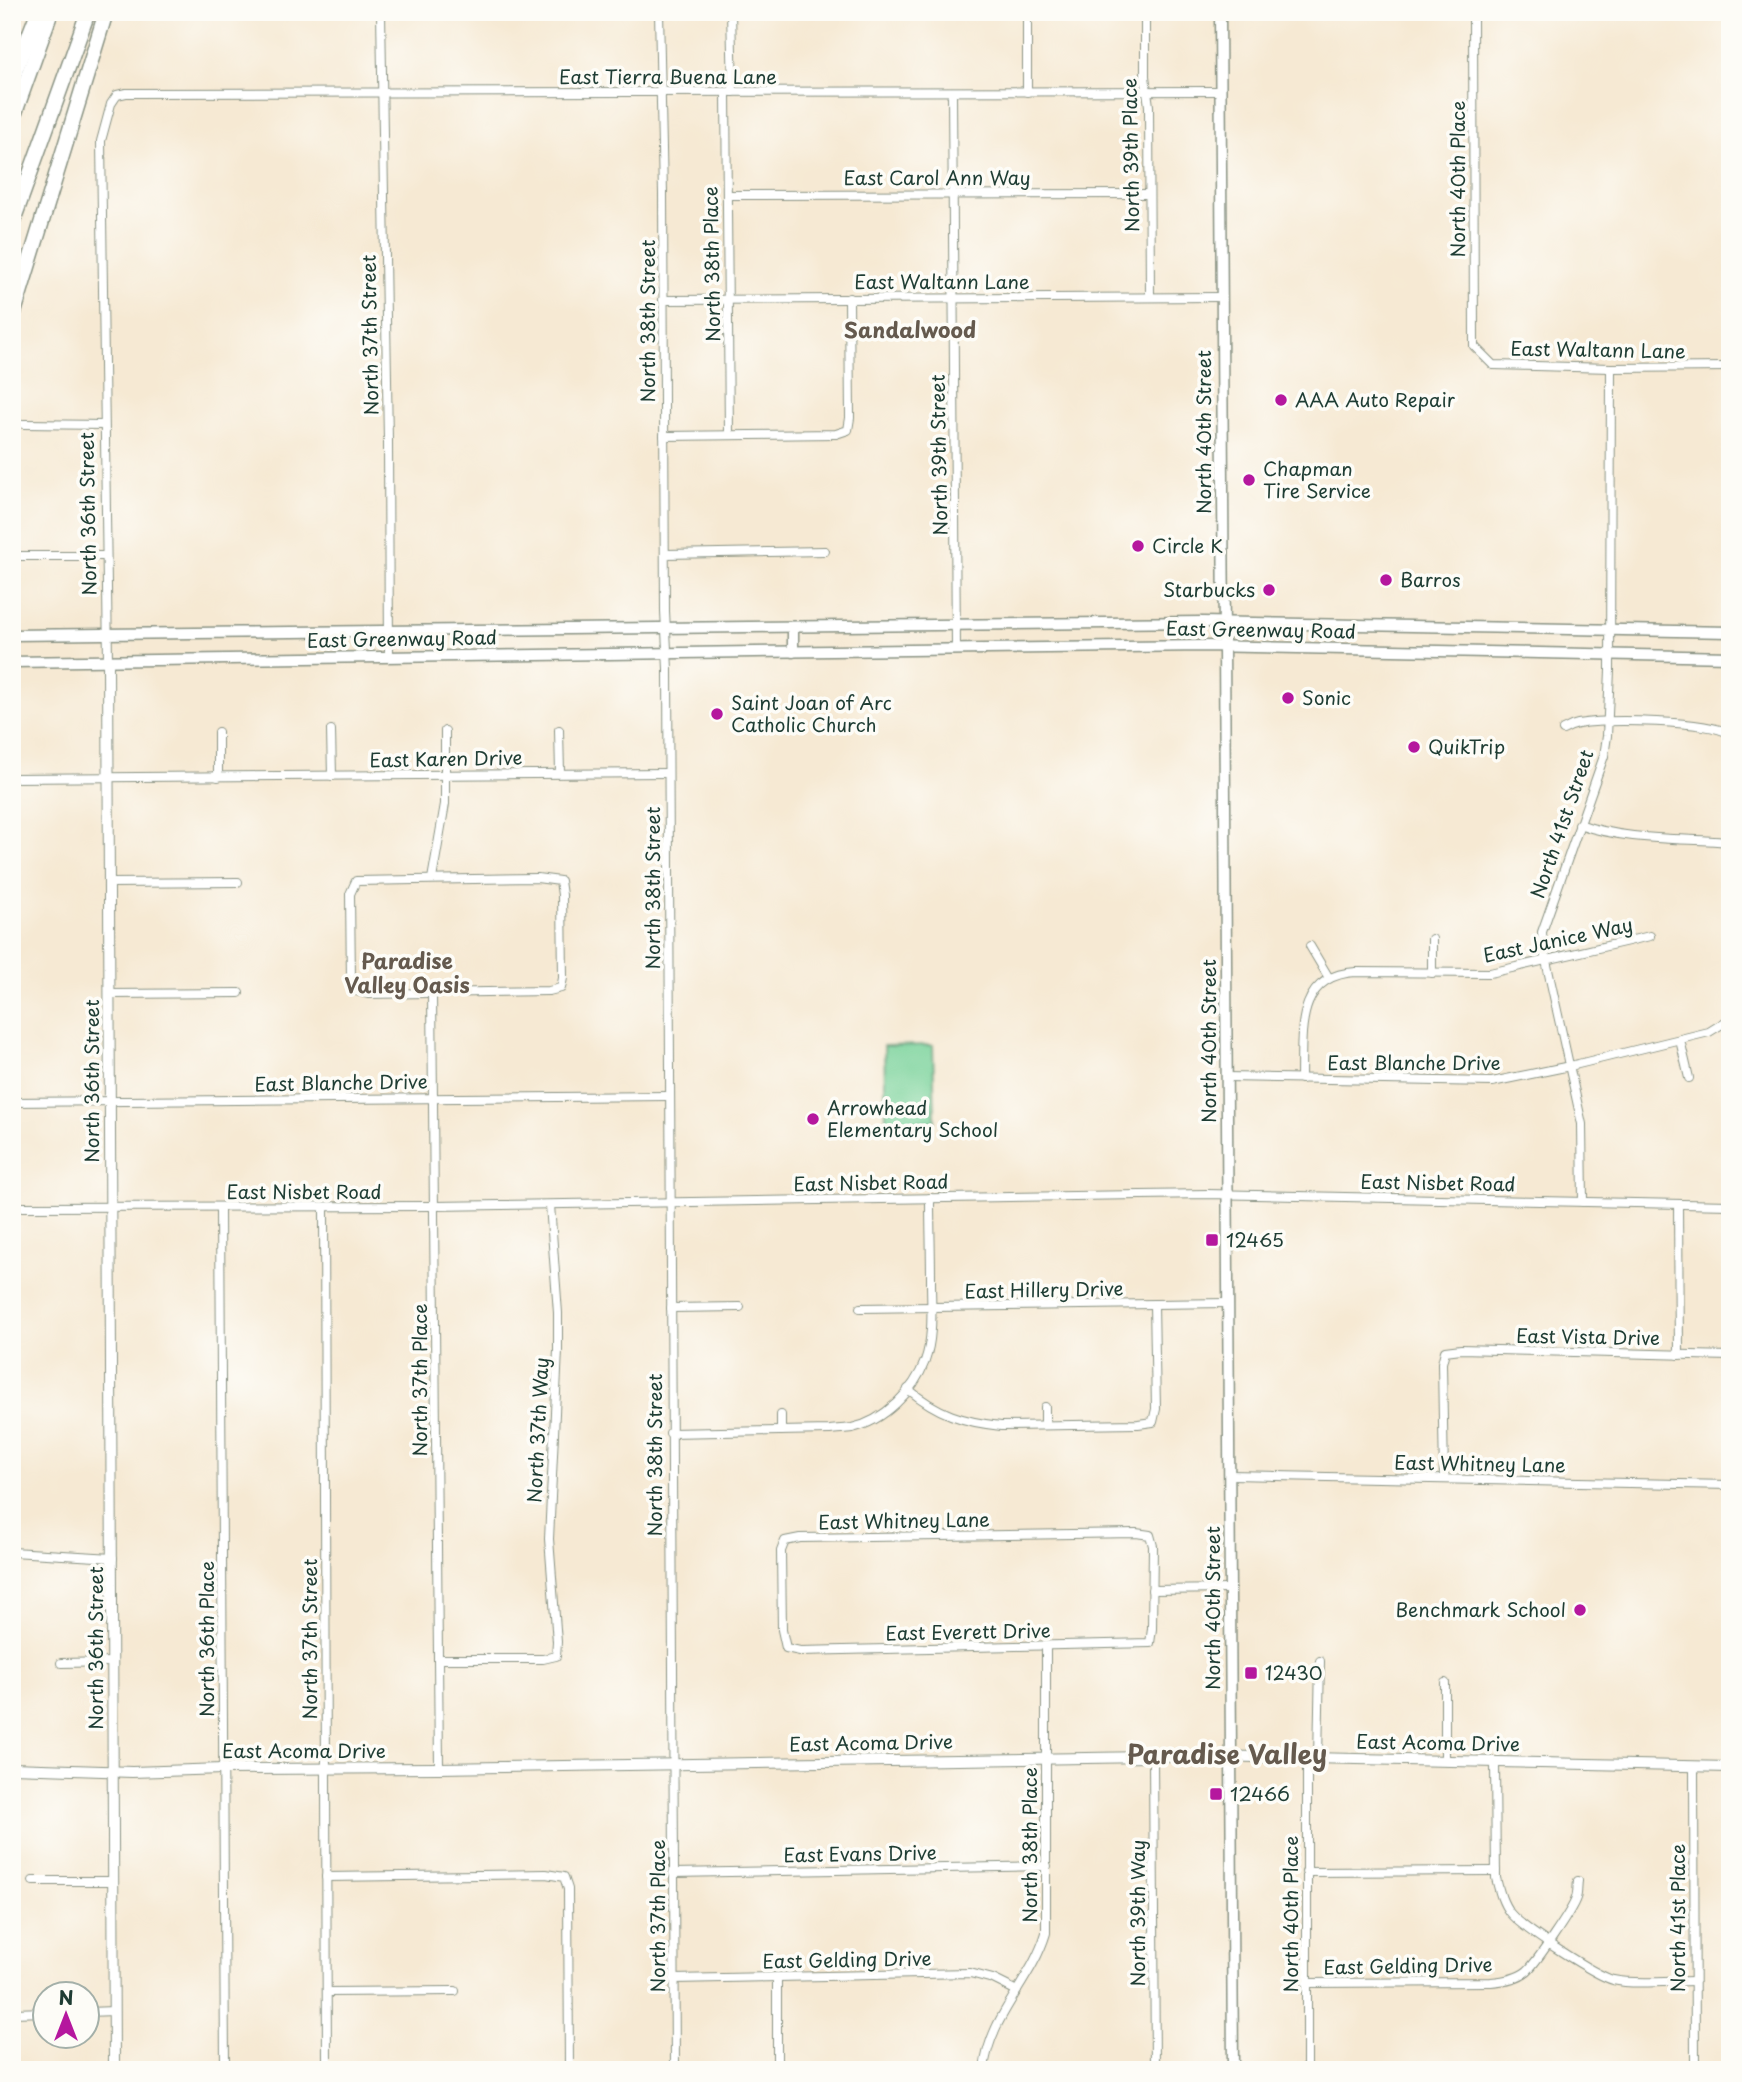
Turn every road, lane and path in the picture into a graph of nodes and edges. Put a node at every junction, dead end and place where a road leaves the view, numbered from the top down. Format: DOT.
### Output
graph roads {
  1 [pos="38,12"];
  2 [pos="51,12"];
  3 [pos="88,12"];
  4 [pos="106,12"];
  5 [pos="382,12"];
  6 [pos="659,12"];
  7 [pos="732,12"];
  8 [pos="1145,12"];
  9 [pos="1220,12"];
  10 [pos="1473,12"];
  11 [pos="1027,18"];
  12 [pos="12,79"];
  13 [pos="1147,91"];
  14 [pos="1220,91"];
  15 [pos="660,92"];
  16 [pos="729,92"];
  17 [pos="951,92"];
  18 [pos="1027,92"];
  19 [pos="383,93"];
  20 [pos="117,95"];
  21 [pos="12,121"];
  22 [pos="952,194"];
  23 [pos="1148,194"];
  24 [pos="727,195"];
  25 [pos="12,224"];
  26 [pos="953,297"];
  27 [pos="1150,297"];
  28 [pos="1222,297"];
  29 [pos="849,298"];
  30 [pos="663,300"];
  31 [pos="727,300"];
  32 [pos="12,319"];
  33 [pos="1474,346"];
  34 [pos="1730,367"];
  35 [pos="1611,368"];
  36 [pos="24,424"];
  37 [pos="104,425"];
  38 [pos="729,435"];
  39 [pos="664,436"];
  40 [pos="825,551"];
  41 [pos="666,554"];
  42 [pos="12,556"];
  43 [pos="106,556"];
  44 [pos="1223,622"];
  45 [pos="956,625"];
  46 [pos="793,627"];
  47 [pos="666,629"];
  48 [pos="1609,629"];
  49 [pos="389,632"];
  50 [pos="1730,632"];
  51 [pos="12,635"];
  52 [pos="108,635"];
  53 [pos="1223,646"];
  54 [pos="957,649"];
  55 [pos="793,652"];
  56 [pos="667,654"];
  57 [pos="1609,654"];
  58 [pos="1730,656"];
  59 [pos="389,657"];
  60 [pos="108,661"];
  61 [pos="12,662"];
  62 [pos="1608,722"];
  63 [pos="331,730"];
  64 [pos="559,730"];
  65 [pos="1563,730"];
  66 [pos="445,731"];
  67 [pos="218,732"];
  68 [pos="1730,734"];
  69 [pos="560,773"];
  70 [pos="668,773"];
  71 [pos="445,774"];
  72 [pos="332,776"];
  73 [pos="218,777"];
  74 [pos="12,778"];
  75 [pos="108,778"];
  76 [pos="1579,824"];
  77 [pos="1730,842"];
  78 [pos="432,879"];
  79 [pos="238,882"];
  80 [pos="109,883"];
  81 [pos="1650,936"];
  82 [pos="1432,939"];
  83 [pos="1310,946"];
  84 [pos="1546,961"];
  85 [pos="1432,973"];
  86 [pos="1329,978"];
  87 [pos="432,992"];
  88 [pos="239,993"];
  89 [pos="110,994"];
  90 [pos="1730,1019"];
  91 [pos="1680,1040"];
  92 [pos="1570,1066"];
  93 [pos="1227,1077"];
  94 [pos="1689,1078"];
  95 [pos="1301,1079"];
  96 [pos="670,1096"];
  97 [pos="433,1097"];
  98 [pos="12,1102"];
  99 [pos="110,1102"];
  100 [pos="1227,1195"];
  101 [pos="930,1198"];
  102 [pos="671,1202"];
  103 [pos="1583,1202"];
  104 [pos="1678,1204"];
  105 [pos="550,1205"];
  106 [pos="1730,1205"];
  107 [pos="111,1206"];
  108 [pos="434,1206"];
  109 [pos="12,1207"];
  110 [pos="324,1207"];
  111 [pos="220,1208"];
  112 [pos="1228,1303"];
  113 [pos="1154,1304"];
  114 [pos="740,1307"];
  115 [pos="931,1307"];
  116 [pos="671,1308"];
  117 [pos="860,1308"];
  118 [pos="1679,1355"];
  119 [pos="1730,1356"];
  120 [pos="908,1389"];
  121 [pos="1045,1406"];
  122 [pos="781,1415"];
  123 [pos="1045,1425"];
  124 [pos="782,1431"];
  125 [pos="670,1433"];
  126 [pos="1230,1475"];
  127 [pos="1444,1479"];
  128 [pos="1730,1485"];
  129 [pos="12,1552"];
  130 [pos="113,1558"];
  131 [pos="1230,1589"];
  132 [pos="1152,1590"];
  133 [pos="1046,1646"];
  134 [pos="786,1648"];
  135 [pos="438,1660"];
  136 [pos="1320,1661"];
  137 [pos="61,1662"];
  138 [pos="113,1662"];
  139 [pos="1445,1683"];
  140 [pos="1231,1756"];
  141 [pos="1153,1757"];
  142 [pos="1307,1758"];
  143 [pos="1318,1758"];
  144 [pos="1046,1759"];
  145 [pos="1445,1761"];
  146 [pos="1495,1762"];
  147 [pos="674,1763"];
  148 [pos="1694,1766"];
  149 [pos="1730,1767"];
  150 [pos="12,1768"];
  151 [pos="439,1768"];
  152 [pos="223,1769"];
  153 [pos="326,1769"];
  154 [pos="114,1772"];
  155 [pos="1047,1867"];
  156 [pos="1496,1871"];
  157 [pos="1306,1872"];
  158 [pos="673,1873"];
  159 [pos="326,1877"];
  160 [pos="33,1881"];
  161 [pos="113,1881"];
  162 [pos="1578,1881"];
  163 [pos="1548,1943"];
  164 [pos="776,1978"];
  165 [pos="674,1979"];
  166 [pos="1694,1981"];
  167 [pos="1307,1983"];
  168 [pos="455,1991"];
  169 [pos="327,1992"];
  170 [pos="1017,1992"];
  171 [pos="102,2011"];
  172 [pos="114,2011"];
  173 [pos="32,2012"];
  174 [pos="12,2013"];
  175 [pos="114,2070"];
  176 [pos="225,2070"];
  177 [pos="327,2070"];
  178 [pos="569,2070"];
  179 [pos="675,2070"];
  180 [pos="777,2070"];
  181 [pos="984,2070"];
  182 [pos="1155,2070"];
  183 [pos="1233,2070"];
  184 [pos="1307,2070"];
  185 [pos="1695,2070"];
  1 -- 12 [label="highway"];
  2 -- 21 [label="highway"];
  3 -- 25 [label="highway"];
  4 -- 32 [label="highway"];
  5 -- 19 [label="street, North 37th Street"];
  6 -- 15 [label="street, North 38th Street"];
  7 -- 16 [label="street, North 38th Place"];
  8 -- 13 [label="street, North 39th Place"];
  9 -- 14 [label="main road, North 40th Street"];
  10 -- 33 [label="street, North 40th Place"];
  11 -- 18 [label="street"];
  13 -- 14 [label="street, East Tierra Buena Lane"];
  13 -- 18 [label="street, East Tierra Buena Lane"];
  13 -- 23 [label="street, North 39th Place"];
  14 -- 28 [label="main road, North 40th Street"];
  15 -- 16 [label="street, East Tierra Buena Lane"];
  15 -- 19 [label="street, East Tierra Buena Lane"];
  15 -- 30 [label="street, North 38th Street"];
  16 -- 17 [label="street, East Tierra Buena Lane"];
  16 -- 24 [label="street, North 38th Place"];
  17 -- 18 [label="street, East Tierra Buena Lane"];
  17 -- 22 [label="street, North 39th Street"];
  19 -- 20 [label="street, East Tierra Buena Lane"];
  19 -- 49 [label="street, North 37th Street"];
  20 -- 37 [label="street, North 36th Street"];
  22 -- 23 [label="street, East Carol Ann Way"];
  22 -- 24 [label="street, East Carol Ann Way"];
  22 -- 26 [label="street, North 39th Street"];
  23 -- 27 [label="street, North 39th Place"];
  24 -- 31 [label="street, North 38th Place"];
  26 -- 27 [label="street, East Waltann Lane"];
  26 -- 29 [label="street, East Waltann Lane"];
  26 -- 45 [label="street, North 39th Street"];
  27 -- 28 [label="street, East Waltann Lane"];
  28 -- 44 [label="main road, North 40th Street"];
  29 -- 31 [label="street, East Waltann Lane"];
  29 -- 38 [label="street"];
  30 -- 31 [label="street, East Waltann Lane"];
  30 -- 39 [label="street, North 38th Street"];
  31 -- 38 [label="street, North 38th Place"];
  33 -- 35 [label="street, East Waltann Lane"];
  34 -- 35 [label="street, East Waltann Lane"];
  35 -- 48 [label="street, North 41st Street"];
  36 -- 37 [label="street"];
  37 -- 43 [label="street, North 36th Street"];
  38 -- 39 [label="street"];
  39 -- 41 [label="street, North 38th Street"];
  40 -- 41 [label="street"];
  41 -- 47 [label="street, North 38th Street"];
  42 -- 43 [label="street"];
  43 -- 52 [label="street, North 36th Street"];
  44 -- 45 [label="main road, East Greenway Road"];
  44 -- 48 [label="main road, East Greenway Road"];
  44 -- 53 [label="main road, North 40th Street"];
  45 -- 46 [label="main road, East Greenway Road"];
  45 -- 54 [label="street, North 39th Street"];
  46 -- 47 [label="main road, East Greenway Road"];
  46 -- 55 [label="main road"];
  47 -- 49 [label="main road, East Greenway Road"];
  47 -- 56 [label="street, North 38th Street"];
  48 -- 50 [label="main road, East Greenway Road"];
  48 -- 57 [label="street, North 41st Street"];
  49 -- 52 [label="main road, East Greenway Road"];
  49 -- 59 [label="street, North 37th Street"];
  51 -- 52 [label="main road, East Greenway Road"];
  52 -- 60 [label="street, North 36th Street"];
  53 -- 54 [label="main road, East Greenway Road"];
  53 -- 57 [label="main road, East Greenway Road"];
  53 -- 93 [label="main road, North 40th Street"];
  54 -- 55 [label="main road, East Greenway Road"];
  55 -- 56 [label="main road, East Greenway Road"];
  56 -- 59 [label="main road, East Greenway Road"];
  56 -- 70 [label="street, North 38th Street"];
  57 -- 58 [label="main road, East Greenway Road"];
  57 -- 62 [label="street, North 41st Street"];
  59 -- 60 [label="main road, East Greenway Road"];
  60 -- 61 [label="main road, East Greenway Road"];
  60 -- 75 [label="street, North 36th Street"];
  62 -- 65 [label="street"];
  62 -- 68 [label="street"];
  62 -- 76 [label="street, North 41st Street"];
  63 -- 72 [label="street"];
  64 -- 69 [label="street"];
  66 -- 71 [label="street"];
  67 -- 73 [label="street"];
  69 -- 70 [label="street, East Karen Drive"];
  69 -- 71 [label="street, East Karen Drive"];
  70 -- 96 [label="street, North 38th Street"];
  71 -- 72 [label="street, East Karen Drive"];
  71 -- 78 [label="street"];
  72 -- 73 [label="street, East Karen Drive"];
  73 -- 75 [label="street, East Karen Drive"];
  74 -- 75 [label="street, East Karen Drive"];
  75 -- 80 [label="street, North 36th Street"];
  76 -- 77 [label="street"];
  76 -- 84 [label="street, North 41st Street"];
  78 -- 87 [label="street"];
  78 -- 87 [label="street"];
  79 -- 80 [label="street"];
  80 -- 89 [label="street, North 36th Street"];
  81 -- 84 [label="street, East Janice Way"];
  82 -- 85 [label="street"];
  83 -- 86 [label="street"];
  84 -- 85 [label="street, East Janice Way"];
  84 -- 92 [label="street, North 41st Street"];
  85 -- 86 [label="street, East Janice Way"];
  86 -- 95 [label="street"];
  87 -- 97 [label="street, North 37th Place"];
  88 -- 89 [label="street"];
  89 -- 99 [label="street, North 36th Street"];
  90 -- 91 [label="street, East Blanche Drive"];
  91 -- 92 [label="street, East Blanche Drive"];
  91 -- 94 [label="street"];
  92 -- 95 [label="street, East Blanche Drive"];
  92 -- 103 [label="street, North 41st Street"];
  93 -- 95 [label="street, East Blanche Drive"];
  93 -- 100 [label="main road, North 40th Street"];
  96 -- 97 [label="street, East Blanche Drive"];
  96 -- 102 [label="street, North 38th Street"];
  97 -- 99 [label="street, East Blanche Drive"];
  97 -- 108 [label="street, North 37th Place"];
  98 -- 99 [label="street, East Blanche Drive"];
  99 -- 107 [label="street, North 36th Street"];
  100 -- 101 [label="street, East Nisbet Road"];
  100 -- 103 [label="street, East Nisbet Road"];
  100 -- 112 [label="main road, North 40th Street"];
  101 -- 102 [label="street, East Nisbet Road"];
  101 -- 115 [label="street"];
  102 -- 105 [label="street, East Nisbet Road"];
  102 -- 116 [label="street, North 38th Street"];
  103 -- 104 [label="street, East Nisbet Road"];
  104 -- 106 [label="street, East Nisbet Road"];
  104 -- 118 [label="street"];
  105 -- 108 [label="street, East Nisbet Road"];
  105 -- 135 [label="street, North 37th Way"];
  107 -- 109 [label="street, East Nisbet Road"];
  107 -- 111 [label="street, East Nisbet Road"];
  107 -- 130 [label="street, North 36th Street"];
  108 -- 110 [label="street, East Nisbet Road"];
  108 -- 135 [label="street, North 37th Place"];
  110 -- 111 [label="street, East Nisbet Road"];
  110 -- 153 [label="street, North 37th Street"];
  111 -- 152 [label="street, North 36th Place"];
  112 -- 113 [label="street, East Hillery Drive"];
  112 -- 126 [label="main road, North 40th Street"];
  113 -- 115 [label="street, East Hillery Drive"];
  113 -- 123 [label="street"];
  114 -- 116 [label="street"];
  115 -- 117 [label="street, East Hillery Drive"];
  115 -- 120 [label="street"];
  116 -- 125 [label="street, North 38th Street"];
  118 -- 119 [label="street, East Vista Drive"];
  118 -- 127 [label="street, East Vista Drive"];
  120 -- 123 [label="street"];
  120 -- 124 [label="street"];
  121 -- 123 [label="street"];
  122 -- 124 [label="street"];
  124 -- 125 [label="street"];
  125 -- 147 [label="street, North 38th Street"];
  126 -- 127 [label="street, East Whitney Lane"];
  126 -- 131 [label="main road, North 40th Street"];
  127 -- 128 [label="street, East Whitney Lane"];
  129 -- 130 [label="street"];
  130 -- 138 [label="street, North 36th Street"];
  131 -- 132 [label="street"];
  131 -- 140 [label="main road, North 40th Street"];
  132 -- 133 [label="street, East Everett Drive"];
  132 -- 134 [label="street, East Whitney Lane"];
  133 -- 134 [label="street, East Everett Drive"];
  133 -- 144 [label="street, North 38th Place"];
  135 -- 151 [label="street, North 37th Place"];
  136 -- 143 [label="street"];
  137 -- 138 [label="street"];
  138 -- 154 [label="street, North 36th Street"];
  139 -- 145 [label="street"];
  140 -- 141 [label="street, East Acoma Drive"];
  140 -- 142 [label="street, East Acoma Drive"];
  140 -- 183 [label="main road, North 40th Street"];
  141 -- 144 [label="street, East Acoma Drive"];
  141 -- 182 [label="street, North 39th Way"];
  142 -- 143 [label="street, East Acoma Drive"];
  142 -- 157 [label="street, North 40th Place"];
  143 -- 145 [label="street, East Acoma Drive"];
  144 -- 147 [label="street, East Acoma Drive"];
  144 -- 155 [label="street, North 38th Place"];
  145 -- 146 [label="street, East Acoma Drive"];
  146 -- 148 [label="street, East Acoma Drive"];
  146 -- 156 [label="street"];
  147 -- 151 [label="street, East Acoma Drive"];
  147 -- 158 [label="street, North 37th Place"];
  148 -- 149 [label="street, East Acoma Drive"];
  148 -- 166 [label="street, North 41st Place"];
  150 -- 154 [label="street, East Acoma Drive"];
  151 -- 153 [label="street, East Acoma Drive"];
  152 -- 153 [label="street, East Acoma Drive"];
  152 -- 154 [label="street, East Acoma Drive"];
  152 -- 176 [label="street, North 36th Place"];
  153 -- 159 [label="street, North 37th Street"];
  154 -- 161 [label="street, North 36th Street"];
  155 -- 158 [label="street, East Evans Drive"];
  155 -- 170 [label="street, North 38th Place"];
  156 -- 157 [label="street"];
  156 -- 163 [label="street"];
  157 -- 167 [label="street, North 40th Place"];
  158 -- 165 [label="street, North 37th Place"];
  159 -- 169 [label="street, North 37th Street"];
  159 -- 178 [label="street"];
  160 -- 161 [label="street"];
  161 -- 172 [label="street, North 36th Street"];
  162 -- 163 [label="street, East Gelding Drive"];
  163 -- 166 [label="street"];
  163 -- 167 [label="street, East Gelding Drive"];
  164 -- 165 [label="street, East Gelding Drive"];
  164 -- 170 [label="street, East Gelding Drive"];
  164 -- 180 [label="street"];
  165 -- 179 [label="street, North 37th Place"];
  166 -- 185 [label="street, North 41st Place"];
  167 -- 184 [label="street, North 40th Place"];
  168 -- 169 [label="street"];
  169 -- 177 [label="street, North 37th Street"];
  170 -- 181 [label="street, North 38th Place"];
  171 -- 172 [label="street"];
  172 -- 175 [label="street, North 36th Street"];
  173 -- 174 [label="street"];
}
